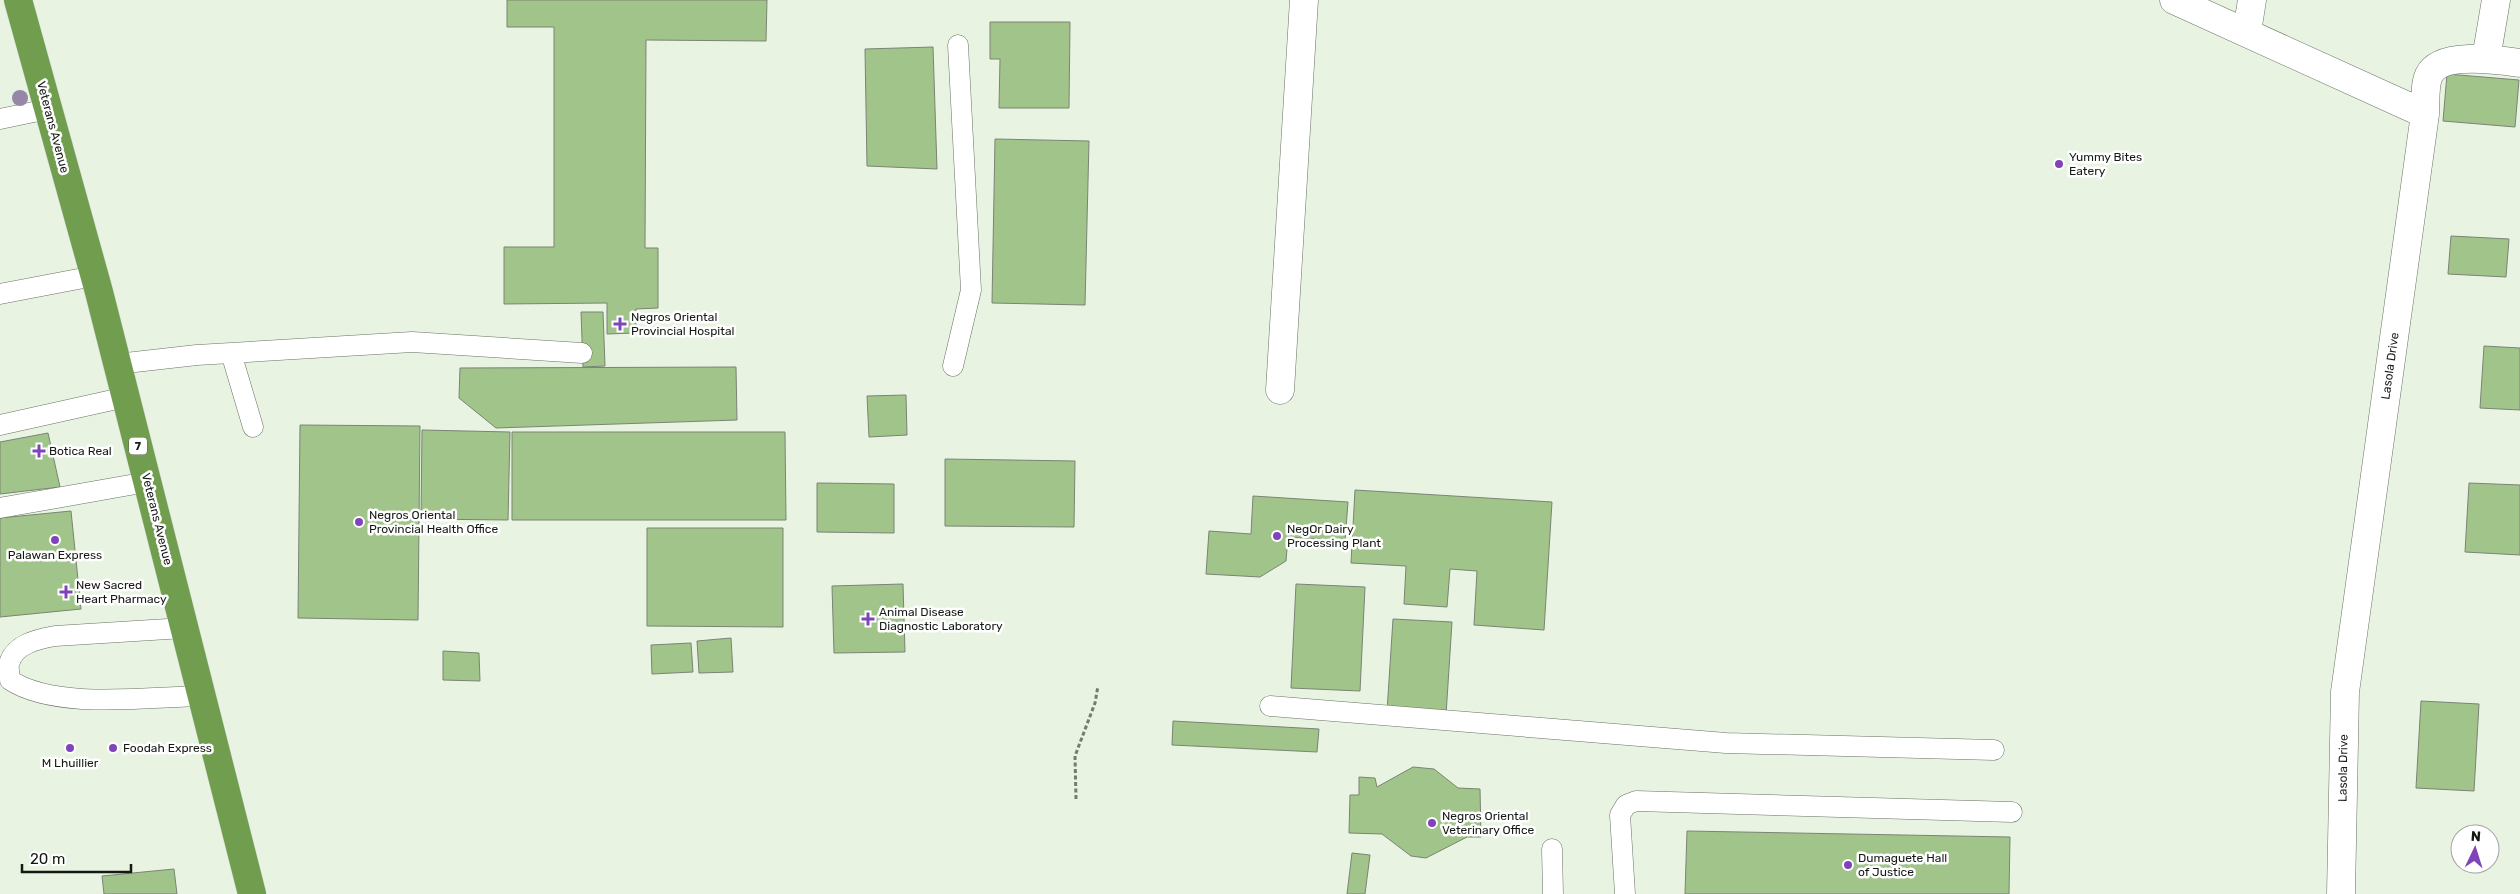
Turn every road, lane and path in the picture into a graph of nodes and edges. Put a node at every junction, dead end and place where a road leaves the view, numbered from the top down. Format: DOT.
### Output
graph roads {
  1 [pos="18,0"];
  2 [pos="1304,0"];
  3 [pos="2174,0"];
  4 [pos="2252,0"];
  5 [pos="2496,0"];
  6 [pos="2247,32"];
  7 [pos="958,46"];
  8 [pos="2486,59"];
  9 [pos="2520,63"];
  10 [pos="48,109"];
  11 [pos="2425,114"];
  12 [pos="0,119"];
  13 [pos="94,276"];
  14 [pos="0,294"];
  15 [pos="232,353"];
  16 [pos="582,353"];
  17 [pos="117,364"];
  18 [pos="953,366"];
  19 [pos="1280,390"];
  20 [pos="126,398"];
  21 [pos="0,425"];
  22 [pos="253,427"];
  23 [pos="147,482"];
  24 [pos="0,508"];
  25 [pos="184,628"];
  26 [pos="1098,686"];
  27 [pos="202,696"];
  28 [pos="1270,706"];
  29 [pos="1994,750"];
  30 [pos="1076,799"];
  31 [pos="2012,812"];
  32 [pos="1552,849"];
  33 [pos="252,894"];
  34 [pos="1553,894"];
  35 [pos="1624,894"];
  36 [pos="2341,894"];
  1 -- 10 [label="highway, Veterans Avenue / 7"];
  2 -- 19 [label="street"];
  3 -- 6 [label="street"];
  4 -- 6 [label="street"];
  5 -- 8 [label="street"];
  6 -- 11 [label="street"];
  7 -- 18 [label="lane"];
  8 -- 9 [label="street"];
  8 -- 11 [label="street, Lasola Drive"];
  10 -- 12 [label="lane"];
  10 -- 13 [label="highway, Veterans Avenue / 7"];
  11 -- 36 [label="street, Lasola Drive"];
  13 -- 14 [label="lane"];
  13 -- 17 [label="highway, Veterans Avenue / 7"];
  15 -- 16 [label="lane"];
  15 -- 17 [label="lane"];
  15 -- 22 [label="lane"];
  17 -- 20 [label="highway, Veterans Avenue / 7"];
  20 -- 21 [label="lane"];
  20 -- 23 [label="highway, Veterans Avenue / 7"];
  23 -- 24 [label="lane"];
  23 -- 25 [label="highway, Veterans Avenue / 7"];
  25 -- 27 [label="highway, Veterans Avenue / 7"];
  25 -- 27 [label="lane"];
  26 -- 30 [label="path"];
  27 -- 33 [label="highway, Veterans Avenue / 7"];
  28 -- 29 [label="lane"];
  31 -- 35 [label="lane"];
  32 -- 34 [label="lane"];
}
